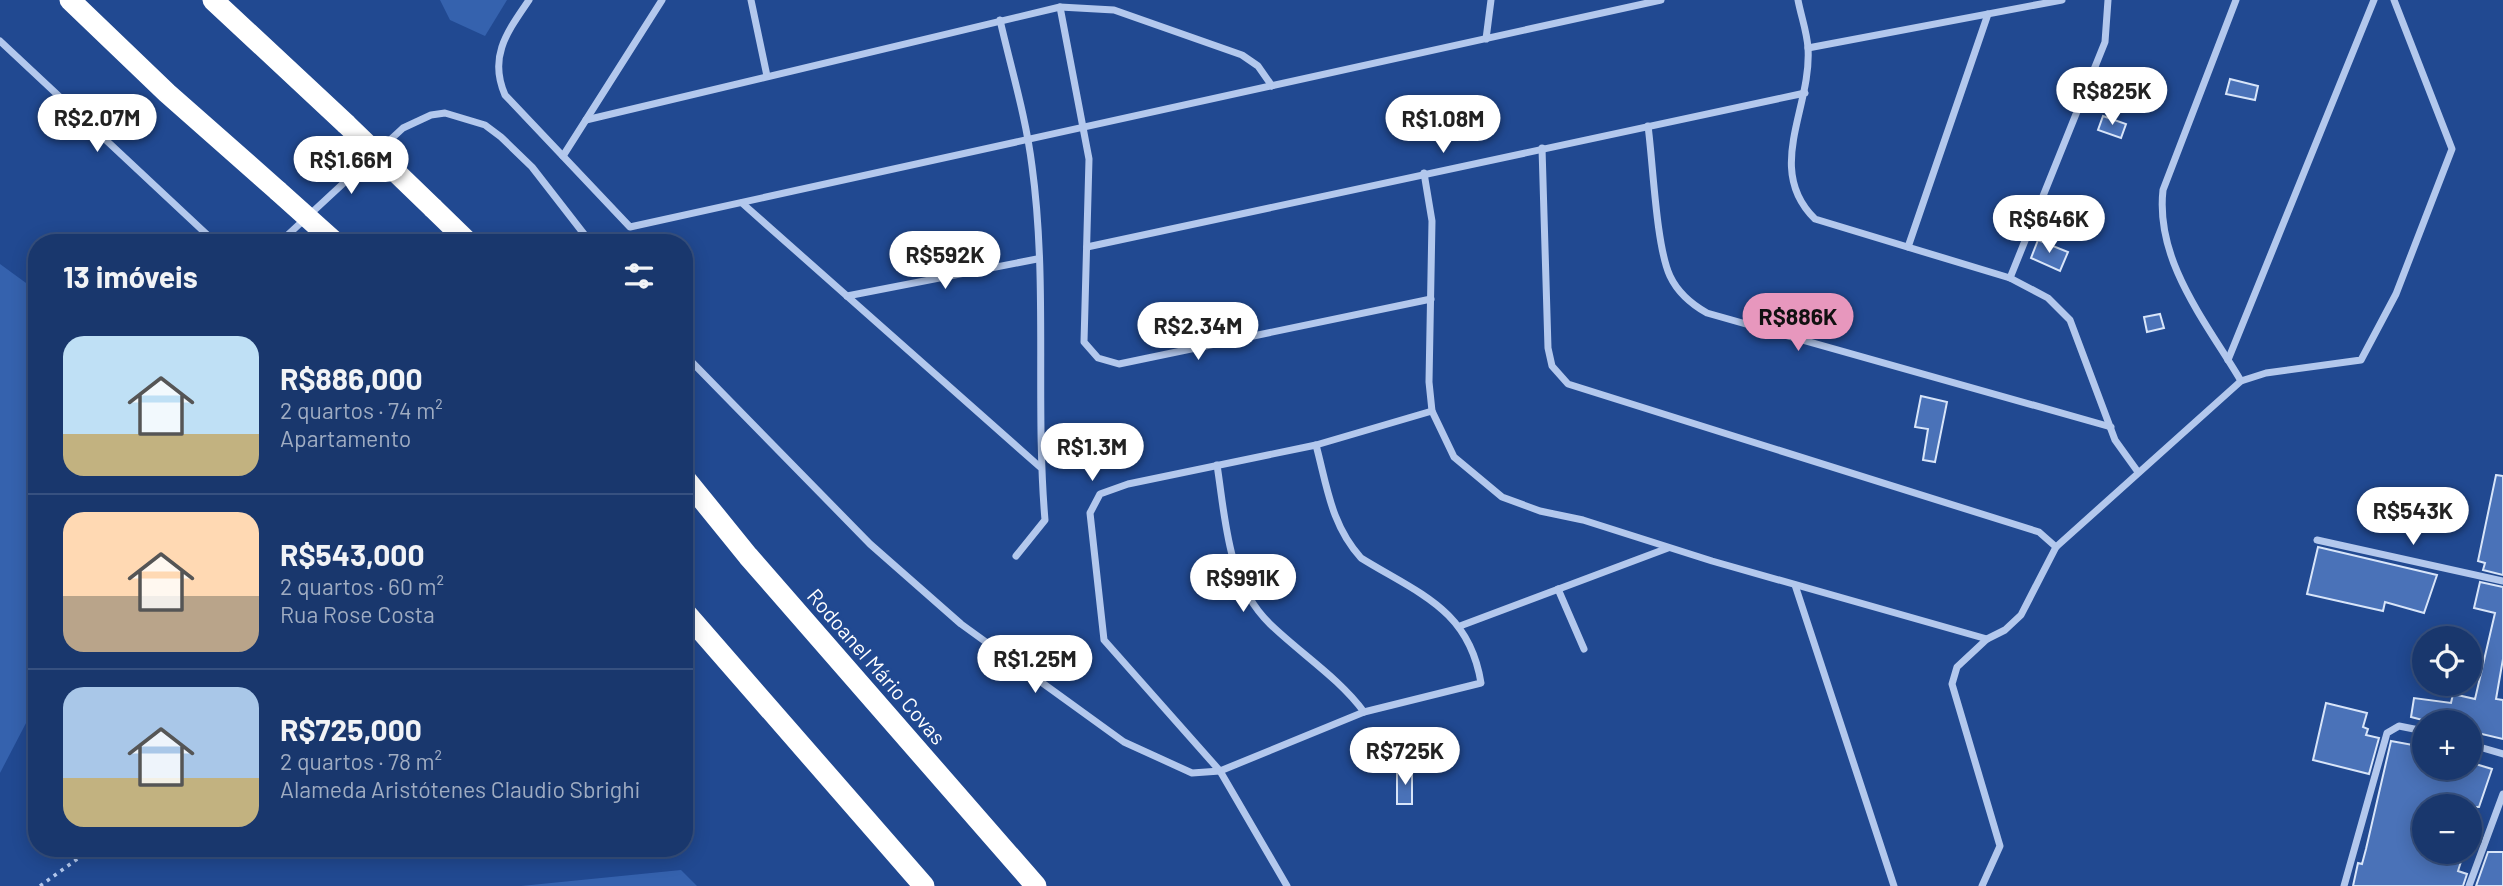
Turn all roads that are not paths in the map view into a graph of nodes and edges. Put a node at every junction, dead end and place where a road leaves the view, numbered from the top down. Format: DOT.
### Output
graph roads {
  1 [pos="70,0"];
  2 [pos="213,0"];
  3 [pos="529,0"];
  4 [pos="662,0"];
  5 [pos="751,0"];
  6 [pos="1491,0"];
  7 [pos="1661,0"];
  8 [pos="1798,0"];
  9 [pos="2063,0"];
  10 [pos="2108,0"];
  11 [pos="2236,0"];
  12 [pos="2374,0"];
  13 [pos="2395,0"];
  14 [pos="1060,7"];
  15 [pos="1988,14"];
  16 [pos="1000,20"];
  17 [pos="1486,39"];
  18 [pos="0,41"];
  19 [pos="1808,48"];
  20 [pos="767,76"];
  21 [pos="1272,86"];
  22 [pos="1805,93"];
  23 [pos="586,120"];
  24 [pos="1648,126"];
  25 [pos="1085,127"];
  26 [pos="1026,140"];
  27 [pos="1542,148"];
  28 [pos="563,156"];
  29 [pos="1424,173"];
  30 [pos="742,203"];
  31 [pos="206,234"];
  32 [pos="289,234"];
  33 [pos="325,234"];
  34 [pos="460,234"];
  35 [pos="584,234"];
  36 [pos="1087,247"];
  37 [pos="1908,247"];
  38 [pos="1037,259"];
  39 [pos="2010,278"];
  40 [pos="847,296"];
  41 [pos="1431,299"];
  42 [pos="2228,360"];
  43 [pos="693,363"];
  44 [pos="2241,381"];
  45 [pos="1432,411"];
  46 [pos="2111,427"];
  47 [pos="1316,445"];
  48 [pos="1217,465"];
  49 [pos="1040,467"];
  50 [pos="2138,472"];
  51 [pos="693,488"];
  52 [pos="2317,540"];
  53 [pos="1669,547"];
  54 [pos="2056,547"];
  55 [pos="1016,556"];
  56 [pos="2503,581"];
  57 [pos="1795,585"];
  58 [pos="1558,589"];
  59 [pos="693,621"];
  60 [pos="1460,626"];
  61 [pos="1986,639"];
  62 [pos="1584,649"];
  63 [pos="1364,712"];
  64 [pos="2412,729"];
  65 [pos="2482,748"];
  66 [pos="2503,754"];
  67 [pos="1220,771"];
  68 [pos="2503,794"];
  69 [pos="924,886"];
  70 [pos="1036,886"];
  71 [pos="1287,886"];
  72 [pos="1894,886"];
  73 [pos="1982,886"];
  74 [pos="2344,886"];
  75 [pos="2469,886"];
  1 -- 33 [label="highway, bridge"];
  2 -- 34 [label="highway, bridge"];
  3 -- 28 [label="street"];
  4 -- 23 [label="street"];
  5 -- 20 [label="street"];
  6 -- 17 [label="street"];
  7 -- 17 [label="street"];
  8 -- 19 [label="street"];
  9 -- 15 [label="street"];
  10 -- 39 [label="street"];
  11 -- 42 [label="street"];
  12 -- 42 [label="street"];
  13 -- 44 [label="street"];
  14 -- 16 [label="street"];
  14 -- 21 [label="street"];
  14 -- 25 [label="street"];
  15 -- 19 [label="street"];
  15 -- 37 [label="street"];
  16 -- 20 [label="street"];
  16 -- 26 [label="street"];
  17 -- 21 [label="street"];
  18 -- 31 [label="street"];
  19 -- 22 [label="street"];
  20 -- 23 [label="street"];
  21 -- 25 [label="street"];
  22 -- 24 [label="street"];
  22 -- 37 [label="street"];
  23 -- 28 [label="street"];
  24 -- 27 [label="street"];
  24 -- 46 [label="street"];
  25 -- 26 [label="street"];
  25 -- 36 [label="street"];
  26 -- 30 [label="street"];
  26 -- 38 [label="street"];
  27 -- 29 [label="street"];
  27 -- 54 [label="street"];
  28 -- 30 [label="street"];
  29 -- 36 [label="street"];
  29 -- 41 [label="street"];
  30 -- 40 [label="street"];
  32 -- 35 [label="street"];
  36 -- 41 [label="street"];
  37 -- 39 [label="street"];
  38 -- 40 [label="street"];
  38 -- 49 [label="street"];
  39 -- 46 [label="street"];
  40 -- 49 [label="street"];
  41 -- 45 [label="street"];
  42 -- 44 [label="street"];
  43 -- 67 [label="street"];
  44 -- 50 [label="street"];
  45 -- 47 [label="street"];
  45 -- 53 [label="street"];
  46 -- 50 [label="street"];
  47 -- 48 [label="street"];
  47 -- 60 [label="street"];
  48 -- 63 [label="street"];
  48 -- 67 [label="street"];
  49 -- 55 [label="street"];
  50 -- 54 [label="street"];
  51 -- 70 [label="highway, Rodoanel Mário Covas"];
  52 -- 56 [label="street"];
  53 -- 57 [label="street"];
  53 -- 58 [label="street"];
  54 -- 61 [label="street"];
  57 -- 61 [label="street"];
  57 -- 72 [label="street"];
  58 -- 60 [label="street"];
  58 -- 62 [label="street"];
  59 -- 69 [label="highway"];
  60 -- 63 [label="street"];
  61 -- 73 [label="street"];
  63 -- 67 [label="street"];
  64 -- 74 [label="street"];
  65 -- 66 [label="street"];
  67 -- 71 [label="street"];
  68 -- 75 [label="street"];
}
